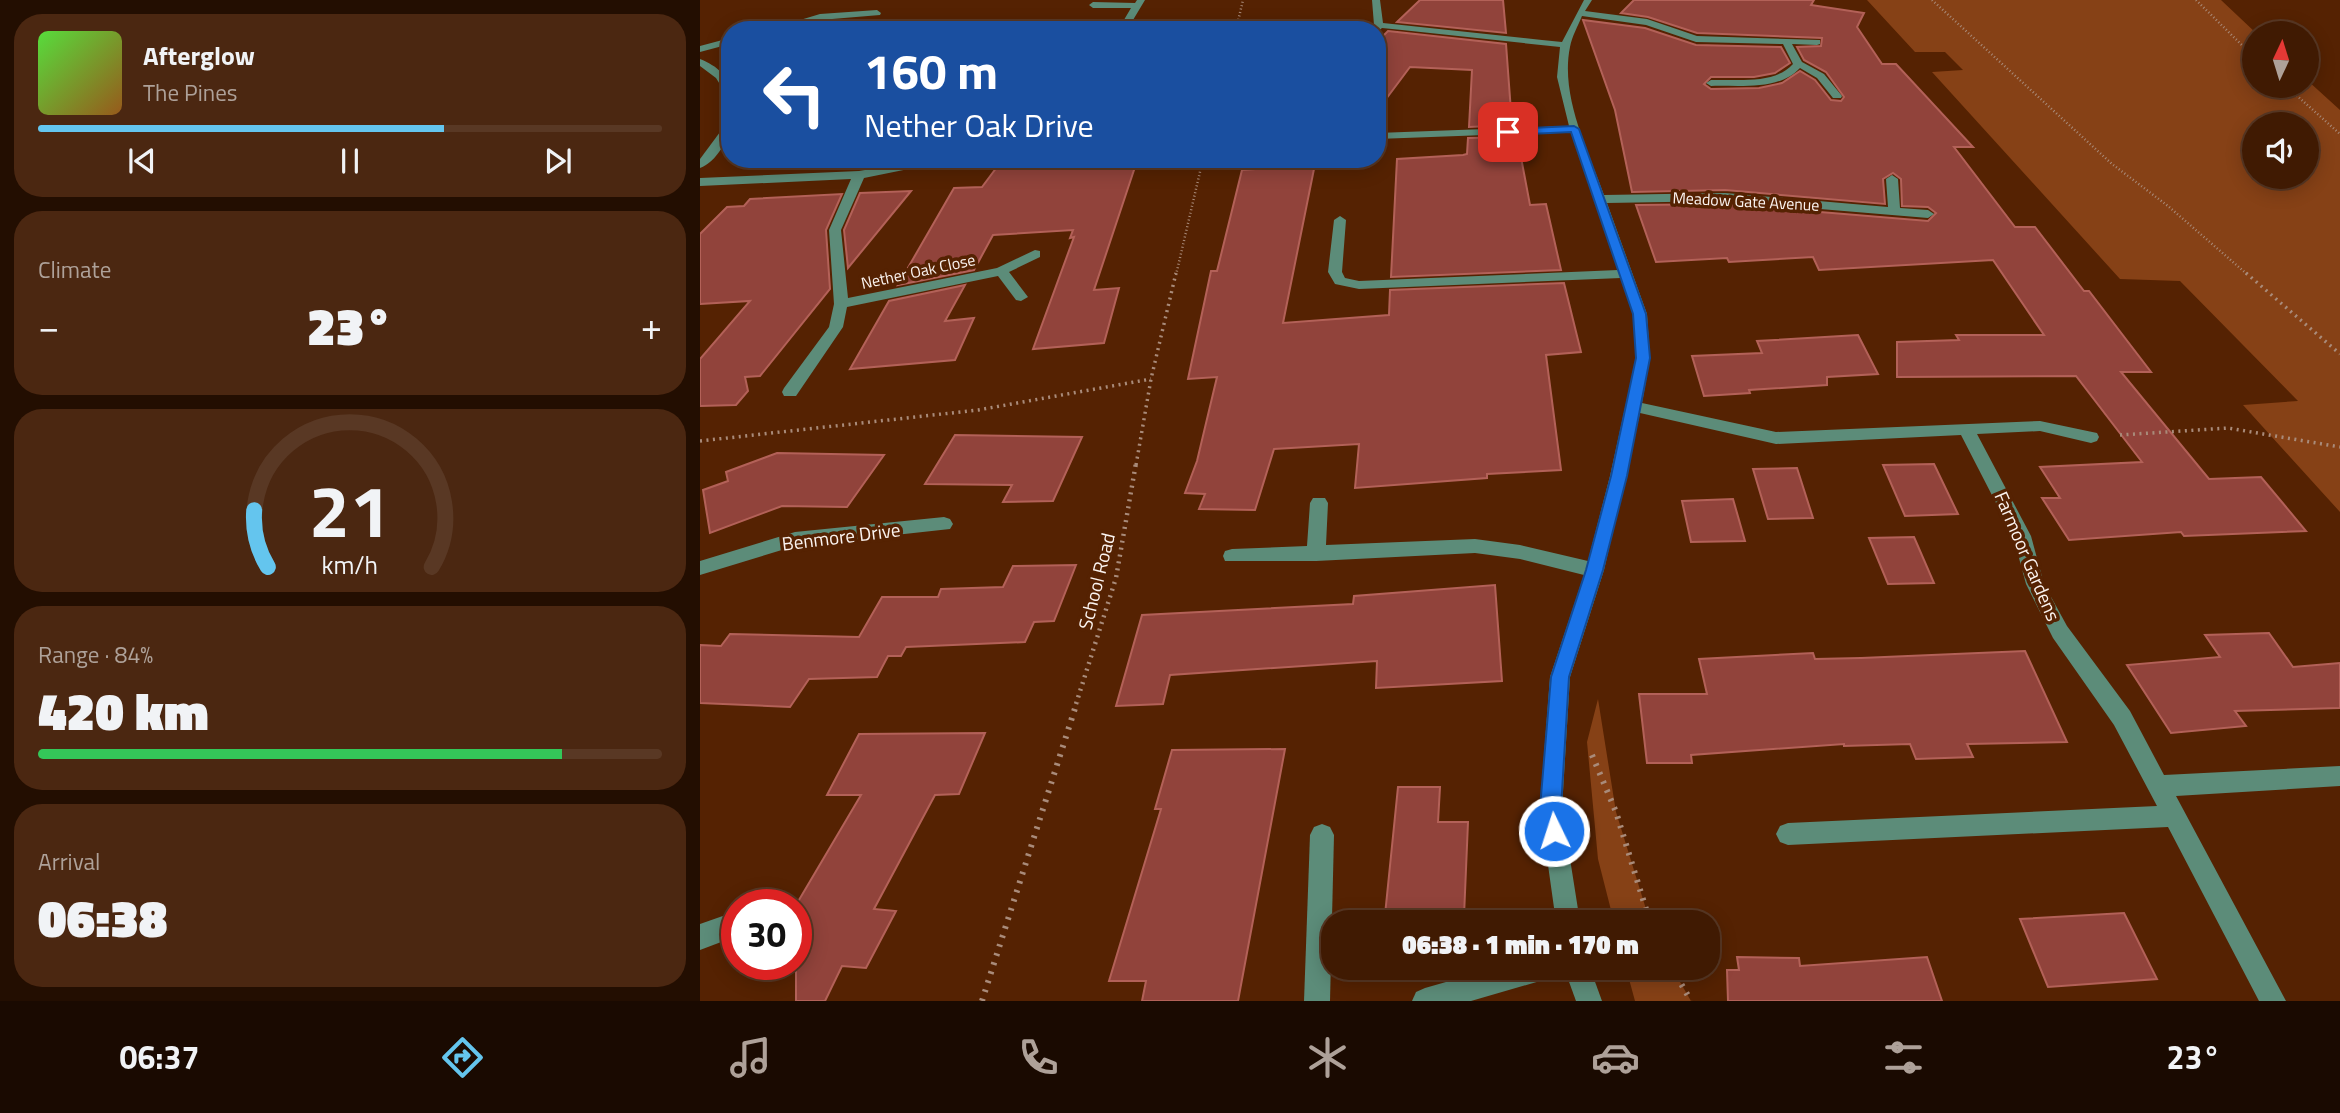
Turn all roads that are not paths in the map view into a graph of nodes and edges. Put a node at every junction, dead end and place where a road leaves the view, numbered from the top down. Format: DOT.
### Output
graph roads {
  1 [pos="1376,0"];
  2 [pos="1588,0"];
  3 [pos="1139,3"];
  4 [pos="1093,5"];
  5 [pos="830,6"];
  6 [pos="877,13"];
  7 [pos="1579,13"];
  8 [pos="820,16"];
  9 [pos="802,21"];
  10 [pos="1128,21"];
  11 [pos="1378,21"];
  12 [pos="1386,28"];
  13 [pos="1817,42"];
  14 [pos="721,43"];
  15 [pos="1787,43"];
  16 [pos="1564,45"];
  17 [pos="700,49"];
  18 [pos="700,62"];
  19 [pos="1798,64"];
  20 [pos="720,76"];
  21 [pos="700,80"];
  22 [pos="1711,83"];
  23 [pos="1837,96"];
  24 [pos="1574,129"];
  25 [pos="1386,136"];
  26 [pos="721,139"];
  27 [pos="700,165"];
  28 [pos="900,168"];
  29 [pos="859,175"];
  30 [pos="1892,179"];
  31 [pos="700,182"];
  32 [pos="1598,199"];
  33 [pos="1894,211"];
  34 [pos="1928,214"];
  35 [pos="1340,220"];
  36 [pos="1035,254"];
  37 [pos="1001,271"];
  38 [pos="1625,274"];
  39 [pos="1021,297"];
  40 [pos="841,304"];
  41 [pos="790,392"];
  42 [pos="1635,407"];
  43 [pos="1967,430"];
  44 [pos="2091,437"];
  45 [pos="1319,503"];
  46 [pos="944,524"];
  47 [pos="1316,554"];
  48 [pos="1232,556"];
  49 [pos="700,568"];
  50 [pos="1595,570"];
  51 [pos="2340,776"];
  52 [pos="2158,786"];
  53 [pos="2174,816"];
  54 [pos="1788,834"];
  55 [pos="1322,835"];
  56 [pos="1566,910"];
  57 [pos="721,929"];
  58 [pos="700,937"];
  59 [pos="1498,980"];
  60 [pos="1581,980"];
  61 [pos="1317,1001"];
  62 [pos="1425,1001"];
  63 [pos="1589,1001"];
  64 [pos="2273,1001"];
  1 -- 11 [label="street"];
  2 -- 7 [label="street"];
  3 -- 4 [label="street"];
  3 -- 10 [label="street"];
  5 -- 8 [label="street"];
  6 -- 8 [label="street"];
  7 -- 15 [label="street"];
  7 -- 16 [label="street"];
  8 -- 9 [label="street"];
  12 -- 16 [label="street"];
  13 -- 15 [label="street"];
  14 -- 17 [label="street"];
  15 -- 19 [label="street"];
  16 -- 24 [label="street"];
  18 -- 20 [label="street"];
  19 -- 22 [label="street"];
  19 -- 23 [label="street"];
  20 -- 21 [label="street"];
  24 -- 25 [label="street"];
  24 -- 32 [label="street"];
  26 -- 27 [label="street"];
  28 -- 29 [label="street"];
  29 -- 31 [label="street"];
  29 -- 40 [label="street, Nether Oak Close"];
  30 -- 33 [label="street"];
  32 -- 33 [label="street, Meadow Gate Avenue"];
  32 -- 38 [label="street"];
  33 -- 34 [label="street, Meadow Gate Avenue"];
  35 -- 38 [label="street"];
  36 -- 37 [label="street, Nether Oak Close"];
  37 -- 39 [label="street, Nether Oak Close"];
  37 -- 40 [label="street, Nether Oak Close"];
  38 -- 42 [label="street"];
  40 -- 41 [label="street, Nether Oak Close"];
  42 -- 43 [label="street"];
  42 -- 50 [label="street"];
  43 -- 44 [label="street"];
  43 -- 52 [label="street, Farmoor Gardens"];
  45 -- 47 [label="street"];
  46 -- 49 [label="street, Benmore Drive"];
  47 -- 48 [label="street"];
  47 -- 50 [label="street"];
  50 -- 56 [label="street"];
  51 -- 52 [label="street"];
  52 -- 53 [label="street, Farmoor Gardens"];
  53 -- 54 [label="street"];
  53 -- 64 [label="street, Farmoor Gardens"];
  55 -- 61 [label="street"];
  57 -- 58 [label="street"];
  59 -- 62 [label="street"];
  60 -- 63 [label="street"];
}
